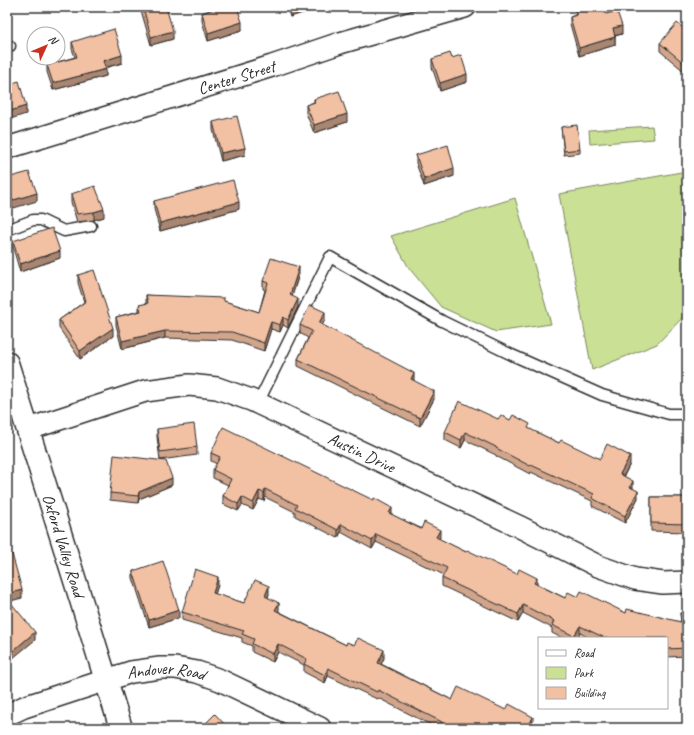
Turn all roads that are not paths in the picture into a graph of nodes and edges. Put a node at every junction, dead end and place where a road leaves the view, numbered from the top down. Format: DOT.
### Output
graph roads {
  1 [pos="465,7"];
  2 [pos="7,148"];
  3 [pos="91,226"];
  4 [pos="7,230"];
  5 [pos="7,363"];
  6 [pos="258,403"];
  7 [pos="687,414"];
  8 [pos="29,429"];
  9 [pos="687,582"];
  10 [pos="107,679"];
  11 [pos="7,715"];
  12 [pos="122,728"];
  13 [pos="320,728"];
  1 -- 2 [label="street, Center Street"];
  3 -- 4 [label="lane"];
  5 -- 8 [label="main road, Oxford Valley Road"];
  6 -- 7 [label="lane"];
  6 -- 8 [label="street, Austin Drive"];
  6 -- 9 [label="street, Austin Drive"];
  8 -- 10 [label="main road, Oxford Valley Road"];
  10 -- 11 [label="street, Andover Road"];
  10 -- 12 [label="main road, Oxford Valley Road"];
  10 -- 13 [label="street, Andover Road"];
}
